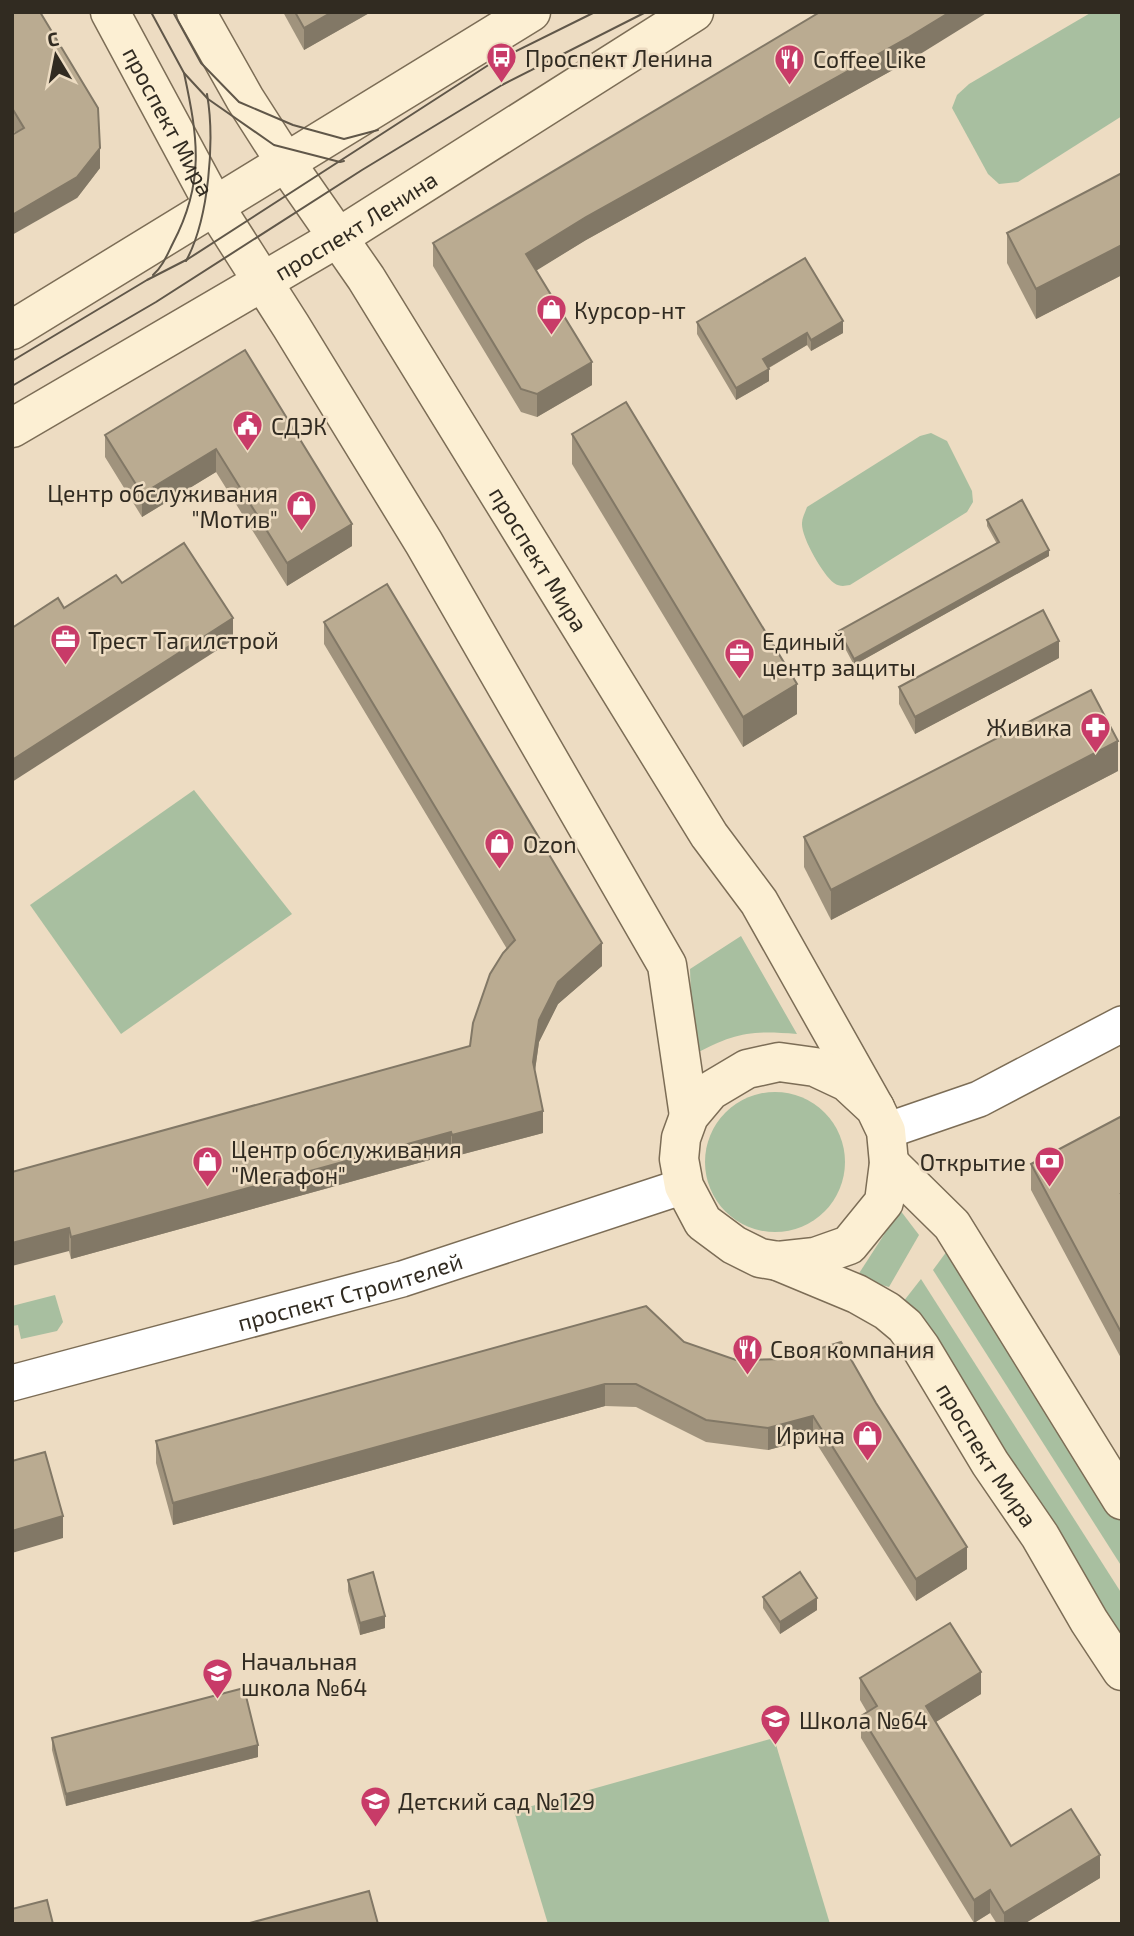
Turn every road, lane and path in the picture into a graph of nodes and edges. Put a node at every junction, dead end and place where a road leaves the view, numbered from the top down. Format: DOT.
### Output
graph roads {
  1 [pos="110,12"];
  2 [pos="196,12"];
  3 [pos="531,12"];
  4 [pos="694,12"];
  5 [pos="286,163"];
  6 [pos="215,207"];
  7 [pos="339,237"];
  8 [pos="263,283"];
  9 [pos="12,330"];
  10 [pos="12,428"];
  11 [pos="1122,1024"];
  12 [pos="688,1116"];
  13 [pos="883,1134"];
  14 [pos="684,1186"];
  15 [pos="778,1261"];
  16 [pos="12,1383"];
  17 [pos="1122,1500"];
  18 [pos="1122,1671"];
  1 -- 6 [label="main road, проспект Мира"];
  2 -- 5 [label="main road, проспект Мира"];
  3 -- 5 [label="main road"];
  4 -- 7 [label="main road, проспект Ленина"];
  5 -- 6 [label="main road"];
  5 -- 7 [label="main road, проспект Мира"];
  6 -- 8 [label="main road, проспект Мира"];
  6 -- 9 [label="main road"];
  7 -- 8 [label="main road, проспект Ленина"];
  7 -- 13 [label="main road, проспект Мира"];
  8 -- 10 [label="main road, проспект Ленина"];
  8 -- 12 [label="main road, проспект Мира"];
  11 -- 13 [label="street"];
  12 -- 13 [label="main road"];
  12 -- 14 [label="main road"];
  13 -- 15 [label="main road"];
  13 -- 17 [label="main road, проспект Мира"];
  14 -- 15 [label="main road"];
  14 -- 16 [label="street, проспект Строителей"];
  15 -- 18 [label="main road, проспект Мира"];
}
